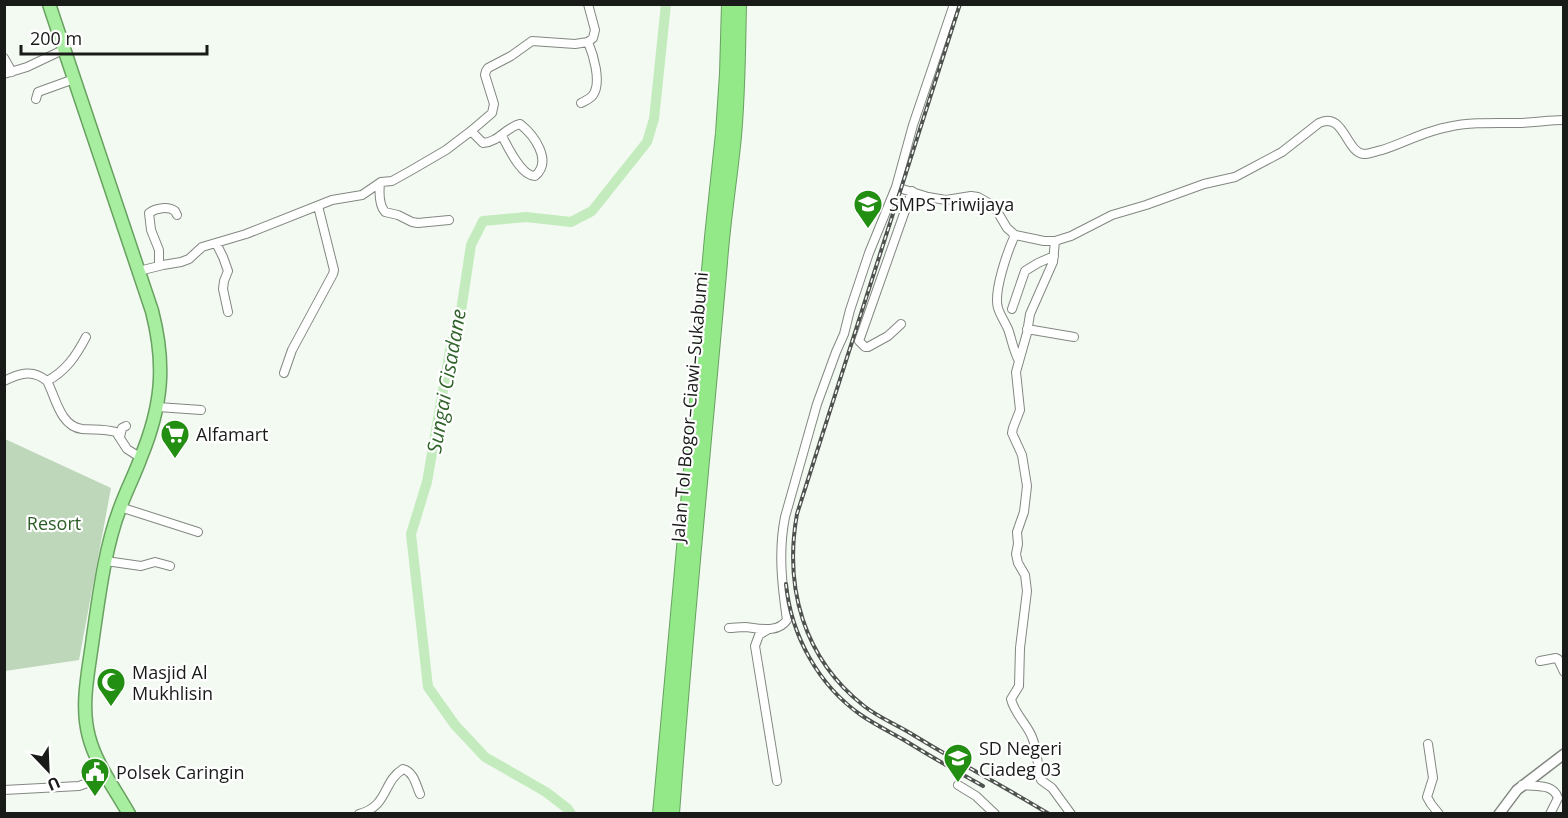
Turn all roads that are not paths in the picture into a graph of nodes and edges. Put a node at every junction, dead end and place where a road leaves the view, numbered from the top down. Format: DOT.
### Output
graph roads {
  1 [pos="50,4"];
  2 [pos="588,4"];
  3 [pos="729,4"];
  4 [pos="739,4"];
  5 [pos="954,4"];
  6 [pos="588,42"];
  7 [pos="65,49"];
  8 [pos="4,58"];
  9 [pos="8,73"];
  10 [pos="74,79"];
  11 [pos="36,99"];
  12 [pos="581,103"];
  13 [pos="1563,120"];
  14 [pos="471,131"];
  15 [pos="502,136"];
  16 [pos="380,183"];
  17 [pos="896,187"];
  18 [pos="912,191"];
  19 [pos="318,206"];
  20 [pos="177,215"];
  21 [pos="449,220"];
  22 [pos="1015,235"];
  23 [pos="1055,241"];
  24 [pos="216,243"];
  25 [pos="1054,256"];
  26 [pos="159,266"];
  27 [pos="139,272"];
  28 [pos="1012,309"];
  29 [pos="228,312"];
  30 [pos="901,324"];
  31 [pos="1028,329"];
  32 [pos="86,337"];
  33 [pos="1074,337"];
  34 [pos="1019,361"];
  35 [pos="284,373"];
  36 [pos="4,381"];
  37 [pos="47,381"];
  38 [pos="158,407"];
  39 [pos="201,410"];
  40 [pos="126,426"];
  41 [pos="120,437"];
  42 [pos="141,458"];
  43 [pos="120,507"];
  44 [pos="198,532"];
  45 [pos="106,561"];
  46 [pos="170,566"];
  47 [pos="729,628"];
  48 [pos="767,630"];
  49 [pos="1540,661"];
  50 [pos="1563,672"];
  51 [pos="1428,744"];
  52 [pos="1563,754"];
  53 [pos="106,774"];
  54 [pos="777,782"];
  55 [pos="958,785"];
  56 [pos="1522,785"];
  57 [pos="4,790"];
  58 [pos="420,794"];
  59 [pos="125,812"];
  60 [pos="359,813"];
  61 [pos="660,813"];
  62 [pos="672,813"];
  63 [pos="994,813"];
  64 [pos="1071,813"];
  65 [pos="1439,813"];
  66 [pos="1499,813"];
  67 [pos="1550,813"];
  1 -- 7 [label="highway"];
  2 -- 6 [label="street"];
  3 -- 61 [label="highway, Jalan Tol Bogor–Ciawi–Sukabumi"];
  4 -- 62 [label="highway, Jalan Tol Bogor–Ciawi–Sukabumi"];
  5 -- 17 [label="street"];
  6 -- 12 [label="street"];
  6 -- 14 [label="street"];
  7 -- 9 [label="street"];
  7 -- 10 [label="highway"];
  8 -- 9 [label="street"];
  10 -- 11 [label="street"];
  10 -- 27 [label="highway"];
  13 -- 23 [label="street"];
  14 -- 15 [label="street"];
  14 -- 16 [label="street"];
  15 -- 15 [label="street"];
  16 -- 19 [label="street"];
  16 -- 21 [label="street"];
  17 -- 18 [label="street"];
  17 -- 48 [label="street"];
  18 -- 22 [label="street"];
  18 -- 30 [label="street"];
  19 -- 24 [label="street"];
  19 -- 35 [label="street"];
  20 -- 26 [label="street"];
  22 -- 23 [label="street"];
  22 -- 34 [label="street"];
  23 -- 25 [label="street"];
  24 -- 26 [label="street"];
  24 -- 29 [label="street"];
  25 -- 28 [label="street"];
  25 -- 31 [label="street"];
  26 -- 27 [label="street"];
  27 -- 38 [label="highway"];
  31 -- 33 [label="street"];
  31 -- 34 [label="street"];
  32 -- 37 [label="street"];
  34 -- 64 [label="street"];
  36 -- 37 [label="street"];
  37 -- 41 [label="street"];
  38 -- 39 [label="street"];
  38 -- 42 [label="highway"];
  40 -- 41 [label="street"];
  41 -- 42 [label="street"];
  42 -- 43 [label="highway"];
  43 -- 44 [label="street"];
  43 -- 45 [label="highway"];
  45 -- 46 [label="street"];
  45 -- 53 [label="highway"];
  47 -- 48 [label="street"];
  48 -- 54 [label="street"];
  49 -- 50 [label="street"];
  51 -- 65 [label="street"];
  52 -- 56 [label="street"];
  53 -- 57 [label="street"];
  53 -- 59 [label="highway"];
  55 -- 63 [label="street"];
  56 -- 66 [label="street"];
  56 -- 67 [label="street"];
  58 -- 60 [label="street"];
}
